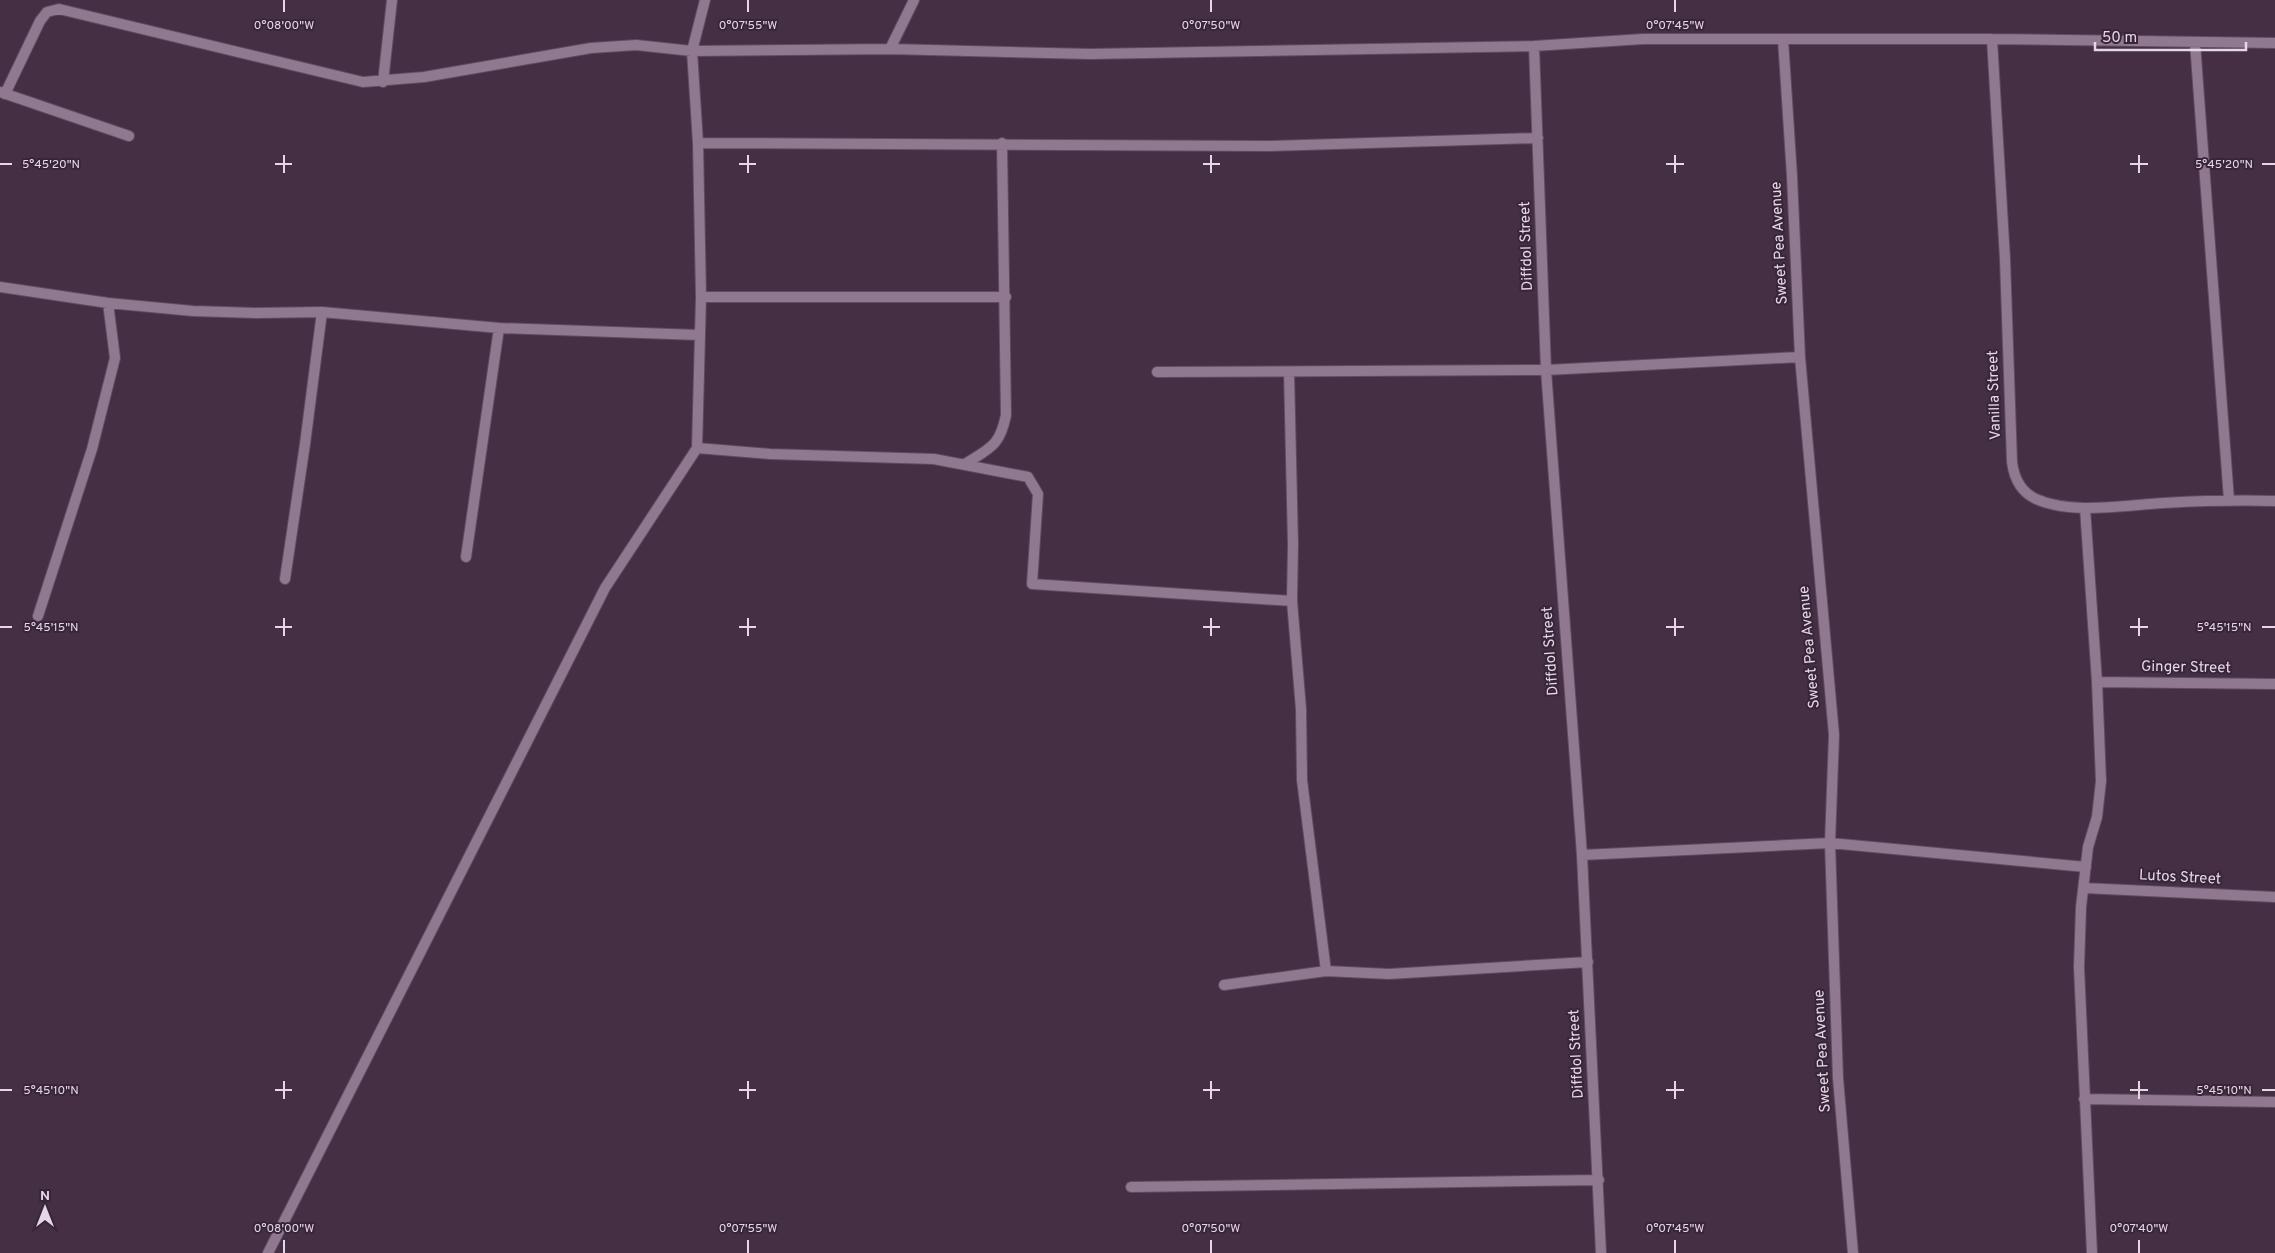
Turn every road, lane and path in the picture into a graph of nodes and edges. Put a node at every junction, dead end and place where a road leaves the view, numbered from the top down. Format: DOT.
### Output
graph roads {
  1 [pos="392,0"];
  2 [pos="705,0"];
  3 [pos="914,0"];
  4 [pos="1783,39"];
  5 [pos="1992,39"];
  6 [pos="2196,43"];
  7 [pos="2275,43"];
  8 [pos="1534,46"];
  9 [pos="890,49"];
  10 [pos="692,51"];
  11 [pos="383,82"];
  12 [pos="2,93"];
  13 [pos="128,136"];
  14 [pos="1538,138"];
  15 [pos="698,143"];
  16 [pos="1002,143"];
  17 [pos="1,290"];
  18 [pos="701,298"];
  19 [pos="1006,298"];
  20 [pos="108,303"];
  21 [pos="322,312"];
  22 [pos="499,328"];
  23 [pos="699,335"];
  24 [pos="1800,357"];
  25 [pos="1546,370"];
  26 [pos="1157,372"];
  27 [pos="1289,372"];
  28 [pos="697,448"];
  29 [pos="965,464"];
  30 [pos="2228,500"];
  31 [pos="2275,501"];
  32 [pos="2085,508"];
  33 [pos="466,557"];
  34 [pos="284,579"];
  35 [pos="1292,601"];
  36 [pos="38,616"];
  37 [pos="2097,682"];
  38 [pos="2275,684"];
  39 [pos="1830,843"];
  40 [pos="1582,855"];
  41 [pos="2086,867"];
  42 [pos="2084,888"];
  43 [pos="2275,897"];
  44 [pos="1588,962"];
  45 [pos="1326,971"];
  46 [pos="1224,985"];
  47 [pos="2084,1099"];
  48 [pos="2275,1102"];
  49 [pos="1599,1180"];
  50 [pos="1132,1187"];
  51 [pos="268,1253"];
  52 [pos="1601,1253"];
  53 [pos="1853,1253"];
  54 [pos="2092,1253"];
  1 -- 11 [label="street"];
  2 -- 10 [label="street"];
  3 -- 9 [label="street"];
  4 -- 5 [label="street"];
  4 -- 8 [label="street"];
  4 -- 24 [label="street, Sweet Pea Avenue"];
  5 -- 6 [label="street"];
  5 -- 32 [label="street, Vanilla Street"];
  6 -- 7 [label="street"];
  6 -- 30 [label="street"];
  8 -- 9 [label="street"];
  8 -- 14 [label="street, Diffdol Street"];
  9 -- 10 [label="street"];
  10 -- 11 [label="street"];
  10 -- 15 [label="street"];
  11 -- 12 [label="street"];
  12 -- 13 [label="street"];
  14 -- 16 [label="street"];
  14 -- 25 [label="street, Diffdol Street"];
  15 -- 16 [label="street"];
  15 -- 18 [label="street"];
  16 -- 19 [label="street"];
  17 -- 20 [label="street"];
  18 -- 19 [label="street"];
  18 -- 23 [label="street"];
  19 -- 29 [label="street"];
  20 -- 21 [label="street"];
  20 -- 36 [label="street"];
  21 -- 22 [label="street"];
  21 -- 34 [label="street"];
  22 -- 23 [label="street"];
  22 -- 33 [label="street"];
  23 -- 28 [label="street"];
  24 -- 25 [label="street"];
  24 -- 39 [label="street, Sweet Pea Avenue"];
  25 -- 27 [label="street"];
  25 -- 40 [label="street, Diffdol Street"];
  26 -- 27 [label="street"];
  27 -- 35 [label="street"];
  28 -- 29 [label="street"];
  28 -- 51 [label="street"];
  29 -- 35 [label="street"];
  30 -- 31 [label="street, Vanilla Street"];
  30 -- 32 [label="street, Vanilla Street"];
  32 -- 37 [label="street"];
  35 -- 45 [label="street"];
  37 -- 38 [label="street, Ginger Street"];
  37 -- 41 [label="street"];
  39 -- 40 [label="street"];
  39 -- 41 [label="street"];
  39 -- 53 [label="street, Sweet Pea Avenue"];
  40 -- 44 [label="street, Diffdol Street"];
  41 -- 42 [label="street"];
  42 -- 43 [label="street, Lutos Street"];
  42 -- 47 [label="street"];
  44 -- 45 [label="street"];
  44 -- 49 [label="street, Diffdol Street"];
  45 -- 46 [label="street"];
  47 -- 48 [label="street"];
  47 -- 54 [label="street"];
  49 -- 50 [label="street"];
  49 -- 52 [label="street, Diffdol Street"];
}
